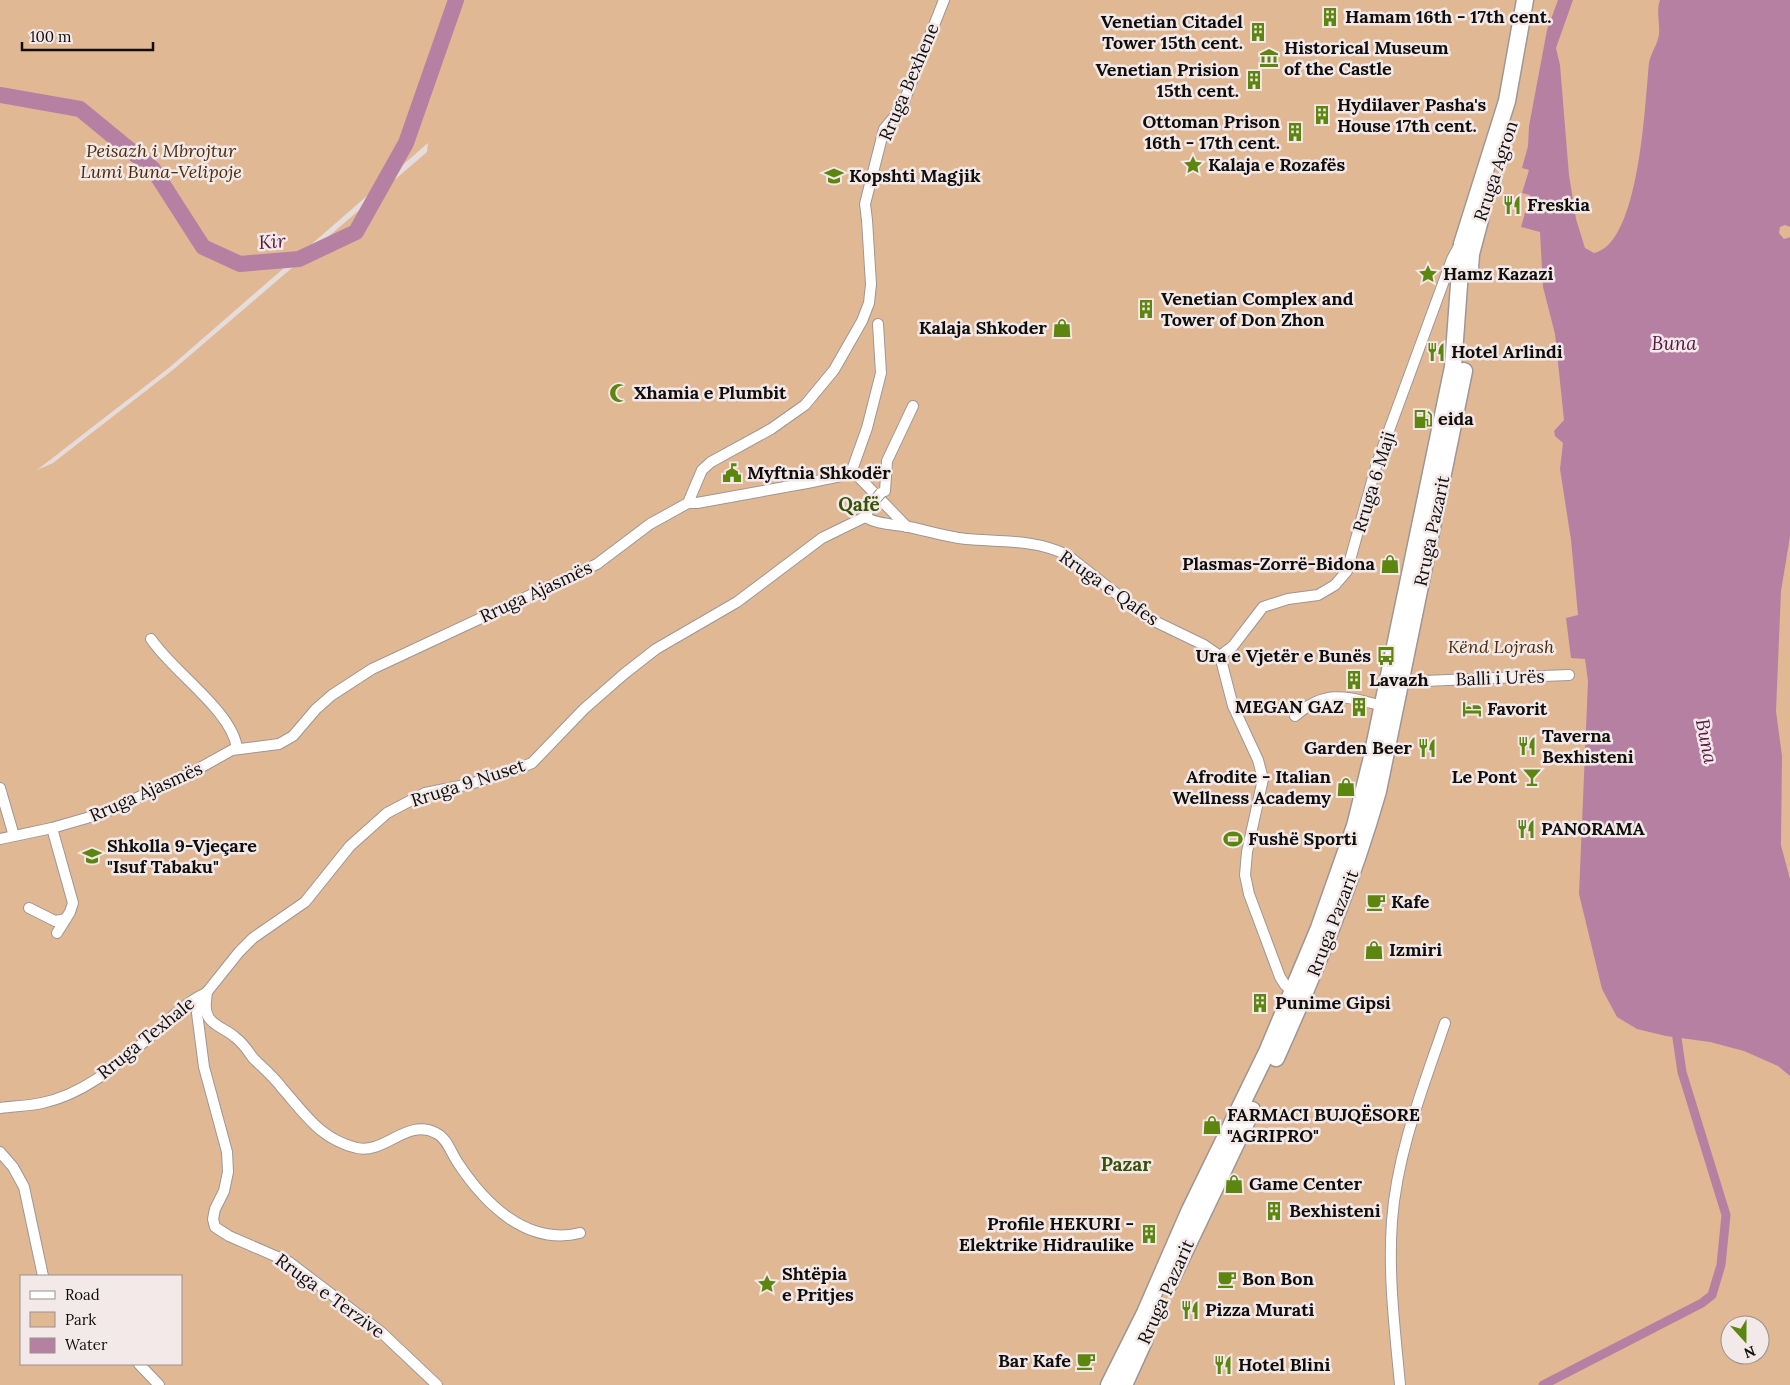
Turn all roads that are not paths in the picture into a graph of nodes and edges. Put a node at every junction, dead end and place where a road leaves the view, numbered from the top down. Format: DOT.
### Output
graph roads {
  1 [pos="944,0"];
  2 [pos="1525,0"];
  3 [pos="1536,0"];
  4 [pos="1462,244"];
  5 [pos="878,324"];
  6 [pos="1467,343"];
  7 [pos="1455,355"];
  8 [pos="913,406"];
  9 [pos="852,470"];
  10 [pos="688,503"];
  11 [pos="865,517"];
  12 [pos="907,526"];
  13 [pos="150,639"];
  14 [pos="1220,656"];
  15 [pos="1569,675"];
  16 [pos="1400,682"];
  17 [pos="1382,706"];
  18 [pos="1295,716"];
  19 [pos="237,748"];
  20 [pos="0,788"];
  21 [pos="52,828"];
  22 [pos="14,836"];
  23 [pos="0,839"];
  24 [pos="29,908"];
  25 [pos="66,919"];
  26 [pos="57,933"];
  27 [pos="1292,991"];
  28 [pos="207,992"];
  29 [pos="1446,1023"];
  30 [pos="0,1108"];
  31 [pos="0,1152"];
  32 [pos="580,1233"];
  33 [pos="43,1275"];
  34 [pos="140,1365"];
  35 [pos="159,1385"];
  36 [pos="436,1385"];
  37 [pos="1109,1385"];
  38 [pos="1124,1385"];
  39 [pos="1400,1385"];
  1 -- 10 [label="street, Rruga Bexhene"];
  2 -- 4 [label="main road, Rruga Agron"];
  3 -- 6 [label="main road, Rruga Agron"];
  4 -- 7 [label="main road, Rruga Agron"];
  4 -- 14 [label="street, Rruga 6 Maji"];
  5 -- 9 [label="street"];
  6 -- 16 [label="main road, Rruga Pazarit"];
  7 -- 17 [label="main road, Rruga Pazarit"];
  8 -- 11 [label="street, bridge"];
  9 -- 10 [label="street, Rruga Ajasmës"];
  9 -- 12 [label="street"];
  10 -- 19 [label="street, Rruga Ajasmës"];
  11 -- 12 [label="street, Rruga e Qafes"];
  11 -- 28 [label="street, Rruga 9 Nuset"];
  12 -- 14 [label="street, Rruga e Qafes"];
  13 -- 19 [label="street"];
  14 -- 27 [label="street"];
  15 -- 16 [label="street, Balli i Urës"];
  16 -- 38 [label="main road, Rruga Pazarit"];
  17 -- 18 [label="street"];
  17 -- 27 [label="main road, Rruga Pazarit"];
  19 -- 21 [label="street, Rruga Ajasmës"];
  20 -- 22 [label="street"];
  21 -- 22 [label="street, Rruga Ajasmës"];
  21 -- 25 [label="street"];
  22 -- 23 [label="street, Rruga Ajasmës"];
  24 -- 25 [label="street"];
  25 -- 26 [label="street"];
  27 -- 37 [label="main road, Rruga Pazarit"];
  28 -- 30 [label="street, Rruga Texhale"];
  28 -- 32 [label="street"];
  28 -- 36 [label="street, Rruga e Terzive"];
  29 -- 39 [label="street"];
  31 -- 33 [label="street"];
  34 -- 35 [label="street"];
}
